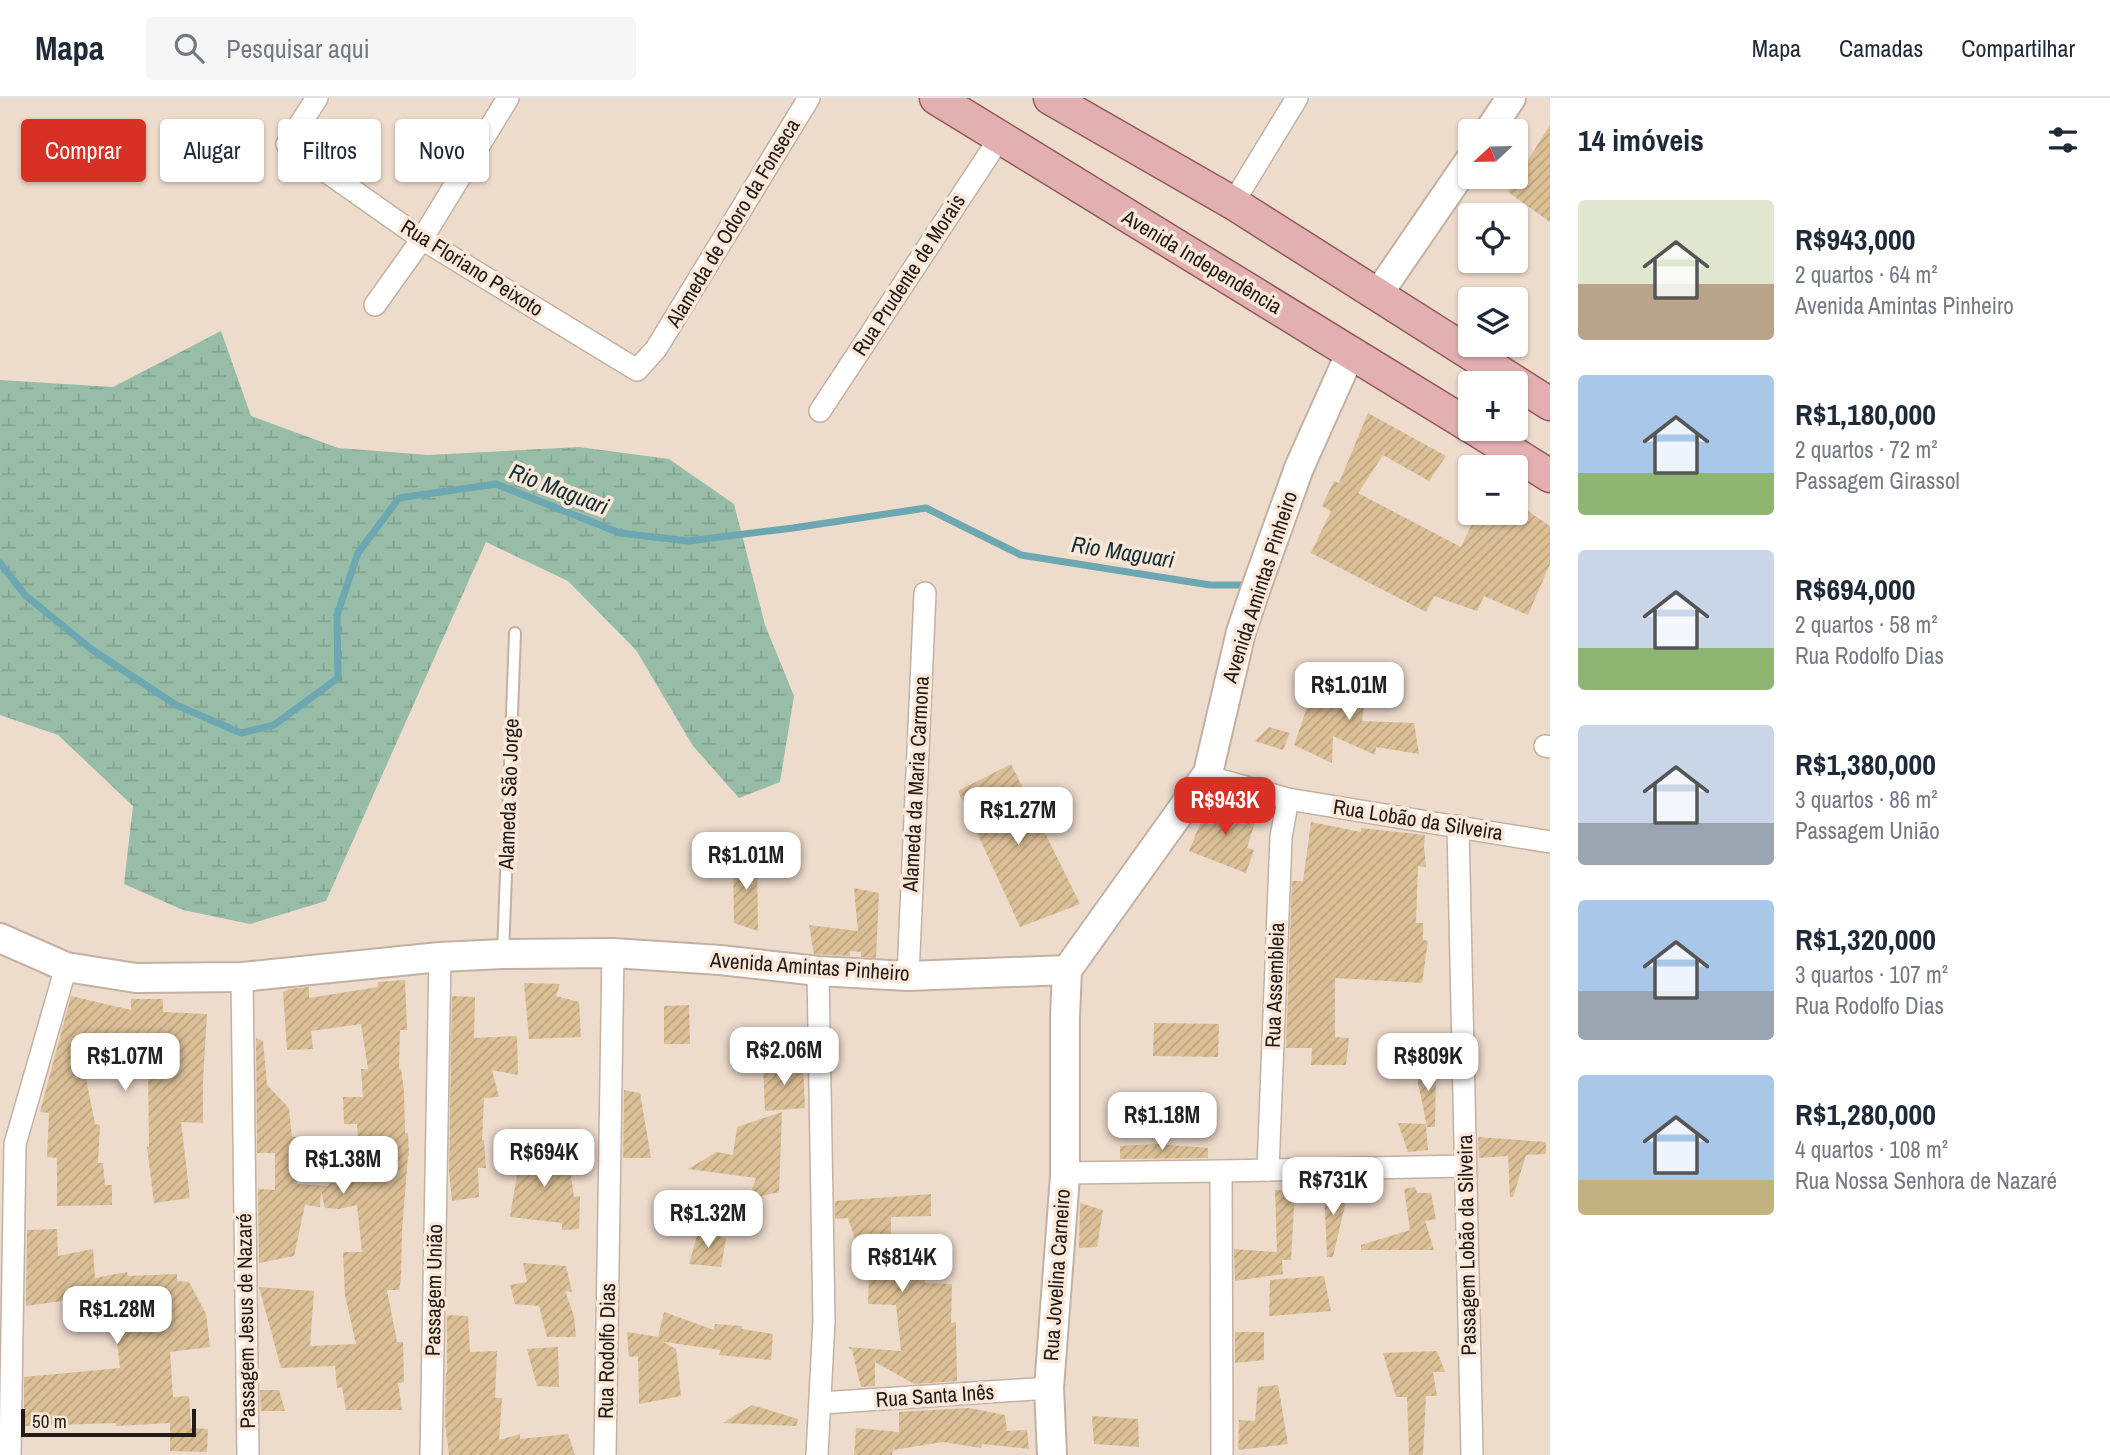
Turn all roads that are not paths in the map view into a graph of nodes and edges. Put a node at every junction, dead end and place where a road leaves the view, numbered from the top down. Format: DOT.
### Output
graph roads {
  1 [pos="317,98"];
  2 [pos="508,98"];
  3 [pos="809,98"];
  4 [pos="936,98"];
  5 [pos="1049,98"];
  6 [pos="1297,98"];
  7 [pos="1511,98"];
  8 [pos="1497,119"];
  9 [pos="999,139"];
  10 [pos="1458,177"];
  11 [pos="1233,203"];
  12 [pos="422,239"];
  13 [pos="1378,294"];
  14 [pos="375,305"];
  15 [pos="656,349"];
  16 [pos="1351,352"];
  17 [pos="1550,404"];
  18 [pos="820,411"];
  19 [pos="1458,419"];
  20 [pos="1494,441"];
  21 [pos="1550,476"];
  22 [pos="925,593"];
  23 [pos="515,633"];
  24 [pos="1206,776"];
  25 [pos="1288,799"];
  26 [pos="1458,826"];
  27 [pos="1550,842"];
  28 [pos="0,938"];
  29 [pos="613,953"];
  30 [pos="503,954"];
  31 [pos="440,957"];
  32 [pos="66,967"];
  33 [pos="1067,970"];
  34 [pos="818,971"];
  35 [pos="908,976"];
  36 [pos="242,977"];
  37 [pos="1465,1166"];
  38 [pos="1268,1170"];
  39 [pos="1221,1171"];
  40 [pos="1065,1173"];
  41 [pos="1049,1388"];
  42 [pos="821,1403"];
  43 [pos="10,1455"];
  44 [pos="248,1455"];
  45 [pos="431,1455"];
  46 [pos="605,1455"];
  47 [pos="817,1455"];
  48 [pos="1052,1455"];
  49 [pos="1222,1455"];
  50 [pos="1472,1455"];
  1 -- 12 [label="street, Rua Floriano Peixoto"];
  2 -- 12 [label="street"];
  3 -- 15 [label="street, Alameda de Odoro da Fonseca"];
  4 -- 9 [label="main road, Avenida Independência"];
  5 -- 11 [label="main road"];
  6 -- 11 [label="street"];
  7 -- 8 [label="street"];
  9 -- 16 [label="main road, Avenida Independência"];
  9 -- 18 [label="street, Rua Prudente de Morais"];
  10 -- 13 [label="street"];
  11 -- 13 [label="main road"];
  12 -- 14 [label="street"];
  12 -- 15 [label="street, Rua Floriano Peixoto"];
  13 -- 17 [label="main road"];
  16 -- 19 [label="main road, Avenida Independência"];
  16 -- 24 [label="street, Avenida Amintas Pinheiro"];
  20 -- 21 [label="main road"];
  22 -- 35 [label="street, Alameda da Maria Carmona"];
  23 -- 30 [label="lane, Alameda São Jorge"];
  24 -- 25 [label="street, Rua Lobão da Silveira"];
  24 -- 33 [label="street, Avenida Amintas Pinheiro"];
  25 -- 26 [label="street, Rua Lobão da Silveira"];
  25 -- 38 [label="street, Rua Assembleia"];
  26 -- 27 [label="street, Rua Lobão da Silveira"];
  26 -- 37 [label="street, Passagem Lobão da Silveira"];
  28 -- 32 [label="street, Avenida Amintas Pinheiro"];
  29 -- 30 [label="street, Avenida Amintas Pinheiro"];
  29 -- 34 [label="street, Avenida Amintas Pinheiro"];
  29 -- 46 [label="street, Rua Rodolfo Dias"];
  30 -- 31 [label="street, Avenida Amintas Pinheiro"];
  31 -- 36 [label="street, Avenida Amintas Pinheiro"];
  31 -- 45 [label="street, Passagem União"];
  32 -- 36 [label="street, Avenida Amintas Pinheiro"];
  32 -- 43 [label="street"];
  33 -- 35 [label="street, Avenida Amintas Pinheiro"];
  33 -- 40 [label="street, Rua Jovelina Carneiro"];
  34 -- 35 [label="street, Avenida Amintas Pinheiro"];
  34 -- 42 [label="street"];
  36 -- 44 [label="street, Passagem Jesus de Nazaré"];
  37 -- 38 [label="street"];
  37 -- 50 [label="street, Passagem Lobão da Silveira"];
  38 -- 39 [label="street"];
  39 -- 40 [label="street"];
  39 -- 49 [label="street"];
  40 -- 41 [label="street, Rua Jovelina Carneiro"];
  41 -- 42 [label="street, Rua Santa Inês"];
  41 -- 48 [label="street, Rua Jovelina Carneiro"];
  42 -- 47 [label="street"];
}
